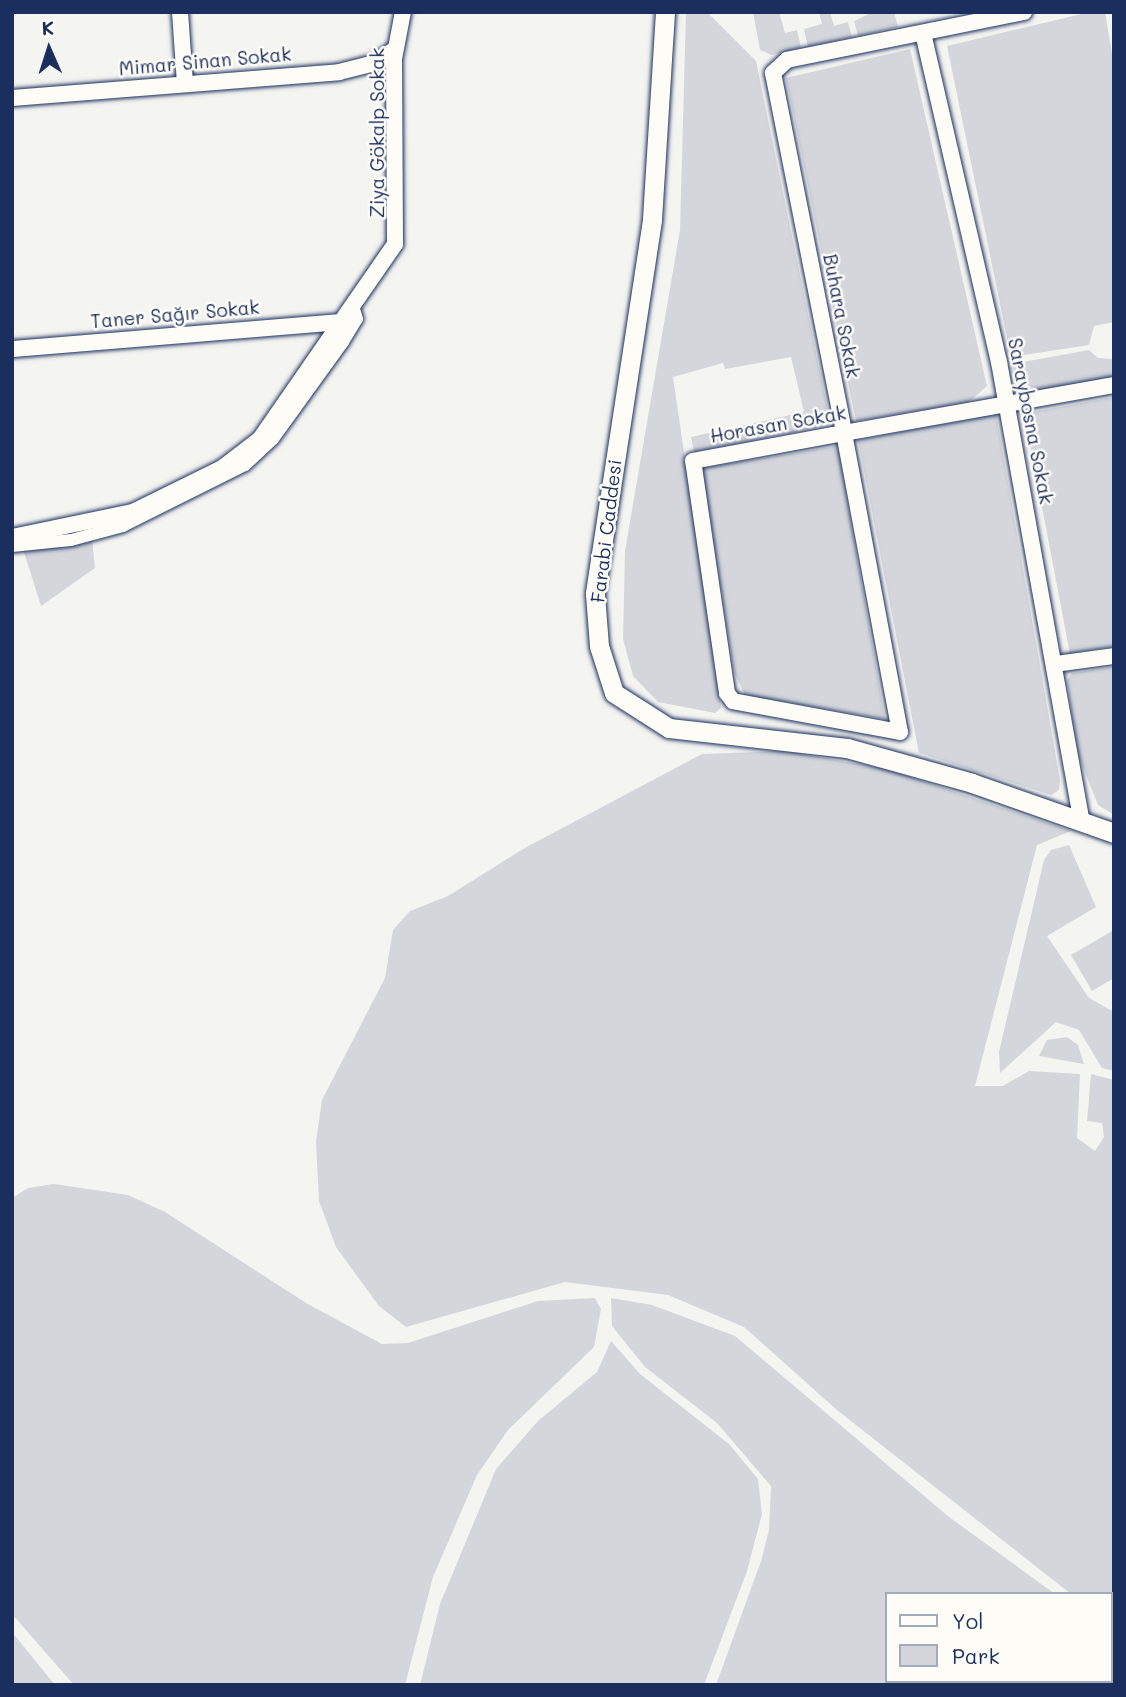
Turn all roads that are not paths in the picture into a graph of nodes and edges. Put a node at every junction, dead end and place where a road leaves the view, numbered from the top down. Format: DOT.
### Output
graph roads {
  1 [pos="180,12"];
  2 [pos="403,12"];
  3 [pos="665,12"];
  4 [pos="1024,12"];
  5 [pos="923,33"];
  6 [pos="395,49"];
  7 [pos="185,84"];
  8 [pos="12,98"];
  9 [pos="353,306"];
  10 [pos="342,322"];
  11 [pos="12,349"];
  12 [pos="1114,385"];
  13 [pos="1007,404"];
  14 [pos="844,433"];
  15 [pos="12,537"];
  16 [pos="12,546"];
  17 [pos="1114,656"];
  18 [pos="1055,664"];
  19 [pos="900,733"];
  20 [pos="1082,821"];
  21 [pos="1114,833"];
  1 -- 7 [label="street"];
  2 -- 6 [label="street, Ziya Gökalp Sokak"];
  3 -- 20 [label="street, Farabi Caddesi"];
  4 -- 5 [label="street"];
  5 -- 13 [label="street, Saraybosna Sokak"];
  5 -- 14 [label="street, Buhara Sokak"];
  6 -- 7 [label="street, Mimar Sinan Sokak"];
  6 -- 9 [label="street, Ziya Gökalp Sokak"];
  7 -- 8 [label="street, Mimar Sinan Sokak"];
  9 -- 10 [label="street, Ziya Gökalp Sokak"];
  9 -- 16 [label="street"];
  10 -- 11 [label="street, Taner Sağır Sokak"];
  10 -- 15 [label="street, Ziya Gökalp Sokak"];
  12 -- 13 [label="street, Horasan Sokak"];
  13 -- 14 [label="street, Horasan Sokak"];
  13 -- 18 [label="street, Saraybosna Sokak"];
  14 -- 19 [label="street, Buhara Sokak"];
  14 -- 19 [label="street, Horasan Sokak"];
  17 -- 18 [label="street"];
  18 -- 20 [label="street, Saraybosna Sokak"];
  20 -- 21 [label="street, Farabi Caddesi"];
}
